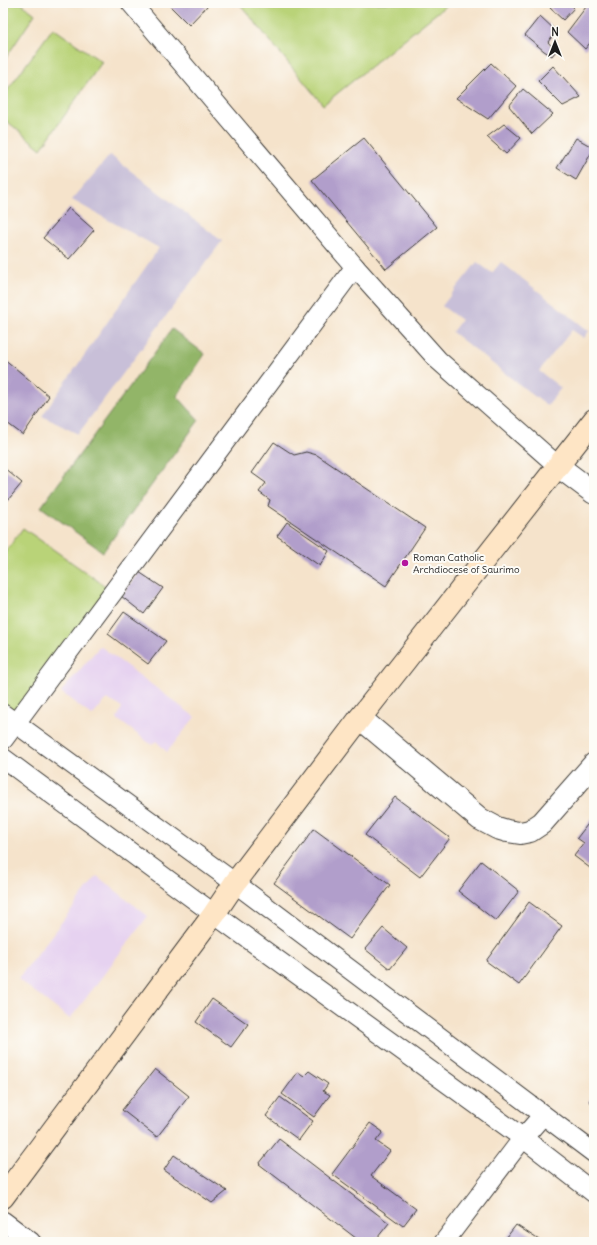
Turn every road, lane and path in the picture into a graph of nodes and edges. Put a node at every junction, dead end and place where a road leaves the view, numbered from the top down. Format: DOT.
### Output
graph roads {
  1 [pos="131,3"];
  2 [pos="355,267"];
  3 [pos="594,420"];
  4 [pos="558,466"];
  5 [pos="594,493"];
  6 [pos="360,718"];
  7 [pos="9,719"];
  8 [pos="3,740"];
  9 [pos="3,758"];
  10 [pos="594,764"];
  11 [pos="235,883"];
  12 [pos="214,914"];
  13 [pos="544,1115"];
  14 [pos="523,1138"];
  15 [pos="594,1153"];
  16 [pos="594,1193"];
  17 [pos="3,1197"];
  18 [pos="3,1221"];
  19 [pos="31,1242"];
  20 [pos="444,1242"];
  1 -- 2 [label="street"];
  2 -- 4 [label="street"];
  2 -- 7 [label="street"];
  3 -- 4 [label="main road"];
  4 -- 5 [label="street"];
  4 -- 6 [label="main road"];
  6 -- 10 [label="street"];
  6 -- 11 [label="main road"];
  7 -- 8 [label="street"];
  7 -- 11 [label="street"];
  9 -- 12 [label="street"];
  11 -- 12 [label="main road"];
  11 -- 13 [label="street"];
  12 -- 14 [label="street"];
  12 -- 17 [label="main road"];
  13 -- 14 [label="street"];
  13 -- 15 [label="street"];
  14 -- 16 [label="street"];
  14 -- 20 [label="street"];
  18 -- 19 [label="street"];
}
